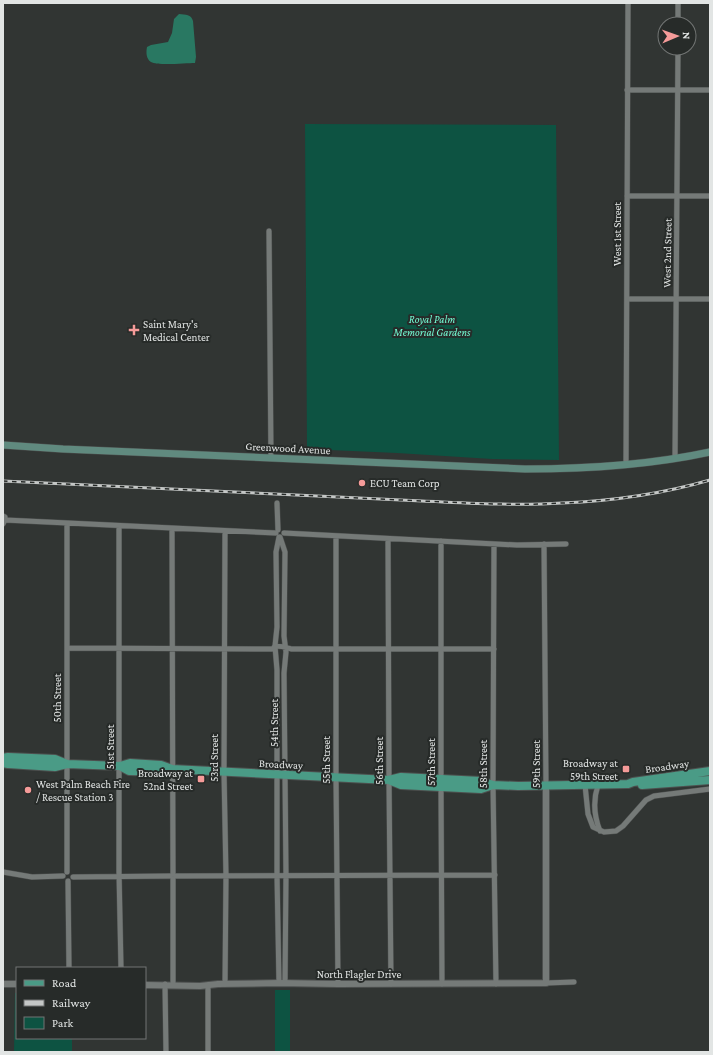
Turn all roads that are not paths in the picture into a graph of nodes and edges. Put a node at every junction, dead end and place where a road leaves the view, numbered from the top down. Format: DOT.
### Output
graph roads {
  1 [pos="628,3"];
  2 [pos="678,3"];
  3 [pos="678,16"];
  4 [pos="678,56"];
  5 [pos="627,90"];
  6 [pos="677,90"];
  7 [pos="710,90"];
  8 [pos="627,196"];
  9 [pos="710,196"];
  10 [pos="677,197"];
  11 [pos="269,231"];
  12 [pos="627,299"];
  13 [pos="676,299"];
  14 [pos="710,299"];
  15 [pos="3,445"];
  16 [pos="710,452"];
  17 [pos="272,458"];
  18 [pos="676,458"];
  19 [pos="626,464"];
  20 [pos="278,503"];
  21 [pos="4,520"];
  22 [pos="67,524"];
  23 [pos="120,526"];
  24 [pos="172,529"];
  25 [pos="225,531"];
  26 [pos="280,534"];
  27 [pos="336,536"];
  28 [pos="388,539"];
  29 [pos="441,541"];
  30 [pos="494,544"];
  31 [pos="544,544"];
  32 [pos="566,544"];
  33 [pos="67,648"];
  34 [pos="119,648"];
  35 [pos="172,648"];
  36 [pos="225,648"];
  37 [pos="274,649"];
  38 [pos="287,649"];
  39 [pos="336,649"];
  40 [pos="389,649"];
  41 [pos="441,649"];
  42 [pos="494,649"];
  43 [pos="3,758"];
  44 [pos="3,763"];
  45 [pos="67,764"];
  46 [pos="120,766"];
  47 [pos="172,769"];
  48 [pos="709,771"];
  49 [pos="224,772"];
  50 [pos="281,775"];
  51 [pos="336,777"];
  52 [pos="388,780"];
  53 [pos="709,780"];
  54 [pos="441,783"];
  55 [pos="628,784"];
  56 [pos="493,785"];
  57 [pos="585,785"];
  58 [pos="598,785"];
  59 [pos="546,786"];
  60 [pos="710,789"];
  61 [pos="600,831"];
  62 [pos="3,872"];
  63 [pos="67,872"];
  64 [pos="277,875"];
  65 [pos="286,875"];
  66 [pos="495,875"];
  67 [pos="63,876"];
  68 [pos="173,876"];
  69 [pos="226,876"];
  70 [pos="337,876"];
  71 [pos="390,876"];
  72 [pos="442,876"];
  73 [pos="73,877"];
  74 [pos="119,877"];
  75 [pos="68,882"];
  76 [pos="69,967"];
  77 [pos="121,967"];
  78 [pos="574,982"];
  79 [pos="282,983"];
  80 [pos="546,983"];
  81 [pos="3,984"];
  82 [pos="16,984"];
  83 [pos="166,984"];
  84 [pos="225,984"];
  85 [pos="338,984"];
  86 [pos="391,984"];
  87 [pos="442,984"];
  88 [pos="496,984"];
  89 [pos="146,985"];
  90 [pos="173,985"];
  91 [pos="208,985"];
  92 [pos="166,1052"];
  93 [pos="208,1052"];
  1 -- 5 [label="street, West 1st Street"];
  2 -- 3 [label="street"];
  4 -- 6 [label="street, West 2nd Street"];
  5 -- 6 [label="street"];
  5 -- 8 [label="street, West 1st Street"];
  6 -- 7 [label="street"];
  6 -- 10 [label="street, West 2nd Street"];
  8 -- 10 [label="street"];
  8 -- 12 [label="street, West 1st Street"];
  9 -- 10 [label="street"];
  10 -- 13 [label="street, West 2nd Street"];
  11 -- 17 [label="street"];
  12 -- 13 [label="street"];
  12 -- 19 [label="street, West 1st Street"];
  13 -- 14 [label="street"];
  13 -- 18 [label="street, West 2nd Street"];
  15 -- 17 [label="main road, Greenwood Avenue"];
  16 -- 18 [label="main road, Greenwood Avenue"];
  17 -- 19 [label="main road, Greenwood Avenue"];
  18 -- 19 [label="main road, Greenwood Avenue"];
  20 -- 26 [label="street, 54th Street"];
  21 -- 22 [label="street"];
  22 -- 23 [label="street"];
  22 -- 33 [label="street, 50th Street"];
  23 -- 24 [label="street"];
  23 -- 34 [label="street, 51st Street"];
  24 -- 25 [label="street"];
  24 -- 35 [label="street"];
  25 -- 26 [label="street"];
  25 -- 36 [label="street, 53rd Street"];
  26 -- 27 [label="street"];
  26 -- 37 [label="street, 54th Street"];
  26 -- 38 [label="street, 54th Street"];
  27 -- 28 [label="street"];
  27 -- 39 [label="street, 55th Street"];
  28 -- 29 [label="street"];
  28 -- 40 [label="street, 56th Street"];
  29 -- 30 [label="street"];
  29 -- 41 [label="street, 57th Street"];
  30 -- 31 [label="street"];
  30 -- 42 [label="street, 58th Street"];
  31 -- 32 [label="street"];
  31 -- 59 [label="street, 59th Street"];
  33 -- 34 [label="street"];
  33 -- 45 [label="street, 50th Street"];
  34 -- 35 [label="street"];
  34 -- 46 [label="street, 51st Street"];
  35 -- 36 [label="street"];
  35 -- 47 [label="street"];
  36 -- 37 [label="street"];
  36 -- 49 [label="street, 53rd Street"];
  37 -- 38 [label="street"];
  37 -- 50 [label="street, 54th Street"];
  38 -- 39 [label="street"];
  38 -- 50 [label="street, 54th Street"];
  39 -- 40 [label="street"];
  39 -- 51 [label="street, 55th Street"];
  40 -- 41 [label="street"];
  40 -- 52 [label="street, 56th Street"];
  41 -- 42 [label="street"];
  41 -- 54 [label="street, 57th Street"];
  42 -- 56 [label="street, 58th Street"];
  43 -- 45 [label="main road, Broadway"];
  44 -- 45 [label="main road, Broadway"];
  45 -- 46 [label="main road, Broadway"];
  45 -- 63 [label="street, 50th Street"];
  46 -- 47 [label="main road, Broadway"];
  46 -- 74 [label="street, 51st Street"];
  47 -- 49 [label="main road, Broadway"];
  47 -- 68 [label="street"];
  48 -- 55 [label="main road, Broadway"];
  49 -- 50 [label="main road, Broadway"];
  49 -- 69 [label="street, 53rd Street"];
  50 -- 51 [label="main road, Broadway"];
  50 -- 64 [label="street, 54th Street"];
  50 -- 65 [label="street, 54th Street"];
  51 -- 52 [label="main road, Broadway"];
  51 -- 70 [label="street, 55th Street"];
  52 -- 54 [label="main road, Broadway"];
  52 -- 71 [label="street, 56th Street"];
  53 -- 55 [label="main road, Broadway"];
  54 -- 56 [label="main road, Broadway"];
  54 -- 72 [label="street, 57th Street"];
  55 -- 58 [label="main road, Broadway"];
  56 -- 59 [label="main road, Broadway"];
  56 -- 66 [label="street, 58th Street"];
  57 -- 58 [label="main road, Broadway"];
  57 -- 59 [label="main road, Broadway"];
  57 -- 61 [label="street"];
  58 -- 61 [label="street"];
  59 -- 80 [label="street, 59th Street"];
  60 -- 61 [label="street"];
  62 -- 67 [label="street"];
  63 -- 67 [label="street"];
  63 -- 73 [label="street"];
  64 -- 65 [label="street"];
  64 -- 69 [label="street"];
  64 -- 79 [label="street, 54th Street"];
  65 -- 70 [label="street"];
  65 -- 79 [label="street, 54th Street"];
  66 -- 72 [label="street"];
  66 -- 88 [label="street, 58th Street"];
  67 -- 75 [label="street"];
  68 -- 69 [label="street"];
  68 -- 74 [label="street"];
  68 -- 90 [label="street"];
  69 -- 84 [label="street, 53rd Street"];
  70 -- 71 [label="street"];
  70 -- 85 [label="street, 55th Street"];
  71 -- 72 [label="street"];
  71 -- 86 [label="street, 56th Street"];
  72 -- 87 [label="street, 57th Street"];
  73 -- 74 [label="street"];
  73 -- 75 [label="street"];
  74 -- 77 [label="street, 51st Street"];
  75 -- 76 [label="street"];
  78 -- 80 [label="street, North Flagler Drive"];
  79 -- 84 [label="street, North Flagler Drive"];
  79 -- 85 [label="street, North Flagler Drive"];
  80 -- 88 [label="street, North Flagler Drive"];
  81 -- 82 [label="street"];
  83 -- 89 [label="street, North Flagler Drive"];
  83 -- 90 [label="street, North Flagler Drive"];
  83 -- 92 [label="street"];
  84 -- 91 [label="street, North Flagler Drive"];
  85 -- 86 [label="street, North Flagler Drive"];
  86 -- 87 [label="street, North Flagler Drive"];
  87 -- 88 [label="street, North Flagler Drive"];
  90 -- 91 [label="street, North Flagler Drive"];
  91 -- 93 [label="street"];
}
